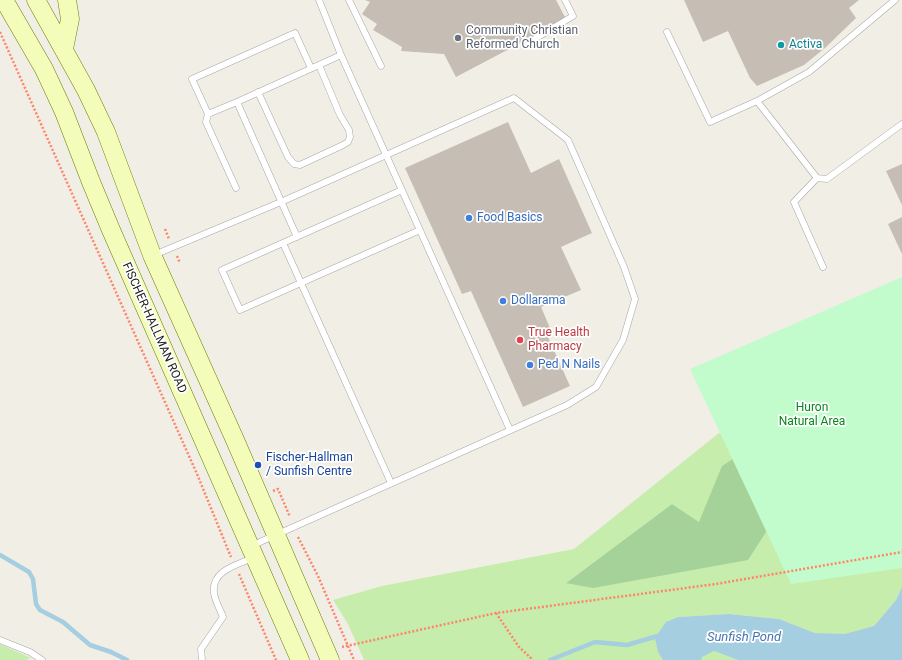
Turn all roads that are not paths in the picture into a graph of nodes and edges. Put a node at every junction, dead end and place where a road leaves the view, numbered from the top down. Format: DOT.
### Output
graph roads {
  1 [pos="4,0"];
  2 [pos="36,0"];
  3 [pos="67,0"];
  4 [pos="319,0"];
  5 [pos="349,0"];
  6 [pos="565,0"];
  7 [pos="895,0"];
  8 [pos="667,32"];
  9 [pos="534,40"];
  10 [pos="64,49"];
  11 [pos="341,55"];
  12 [pos="319,65"];
  13 [pos="381,66"];
  14 [pos="311,68"];
  15 [pos="258,92"];
  16 [pos="757,101"];
  17 [pos="237,102"];
  18 [pos="208,114"];
  19 [pos="902,124"];
  20 [pos="386,155"];
  21 [pos="817,178"];
  22 [pos="236,188"];
  23 [pos="402,190"];
  24 [pos="281,202"];
  25 [pos="420,230"];
  26 [pos="297,237"];
  27 [pos="283,243"];
  28 [pos="152,255"];
  29 [pos="823,267"];
  30 [pos="301,283"];
  31 [pos="510,430"];
  32 [pos="391,483"];
  33 [pos="276,535"];
  34 [pos="252,552"];
  35 [pos="0,640"];
  36 [pos="328,655"];
  37 [pos="42,660"];
  38 [pos="202,660"];
  39 [pos="300,660"];
  1 -- 34 [label="main road, FISCHER-HALLMAN ROAD"];
  2 -- 10 [label="main road"];
  3 -- 10 [label="main road"];
  4 -- 11 [label="lane"];
  5 -- 13 [label="lane"];
  6 -- 9 [label="lane"];
  7 -- 16 [label="lane"];
  8 -- 16 [label="lane"];
  10 -- 28 [label="main road"];
  11 -- 12 [label="lane"];
  11 -- 20 [label="lane"];
  12 -- 14 [label="lane"];
  12 -- 15 [label="lane"];
  14 -- 15 [label="lane"];
  14 -- 18 [label="lane"];
  15 -- 17 [label="lane"];
  16 -- 21 [label="lane"];
  17 -- 18 [label="lane"];
  17 -- 24 [label="lane"];
  18 -- 22 [label="lane"];
  19 -- 21 [label="lane"];
  20 -- 23 [label="lane"];
  20 -- 24 [label="lane"];
  20 -- 31 [label="lane"];
  21 -- 29 [label="lane"];
  23 -- 25 [label="lane"];
  23 -- 26 [label="lane"];
  24 -- 26 [label="lane"];
  24 -- 28 [label="lane"];
  25 -- 30 [label="lane"];
  25 -- 31 [label="lane"];
  26 -- 27 [label="lane"];
  27 -- 30 [label="lane"];
  27 -- 30 [label="lane"];
  28 -- 33 [label="main road"];
  30 -- 32 [label="lane"];
  31 -- 32 [label="lane"];
  32 -- 33 [label="lane"];
  33 -- 34 [label="lane"];
  33 -- 36 [label="main road"];
  34 -- 38 [label="lane"];
  34 -- 39 [label="main road, FISCHER-HALLMAN ROAD"];
  35 -- 37 [label="lane"];
}
